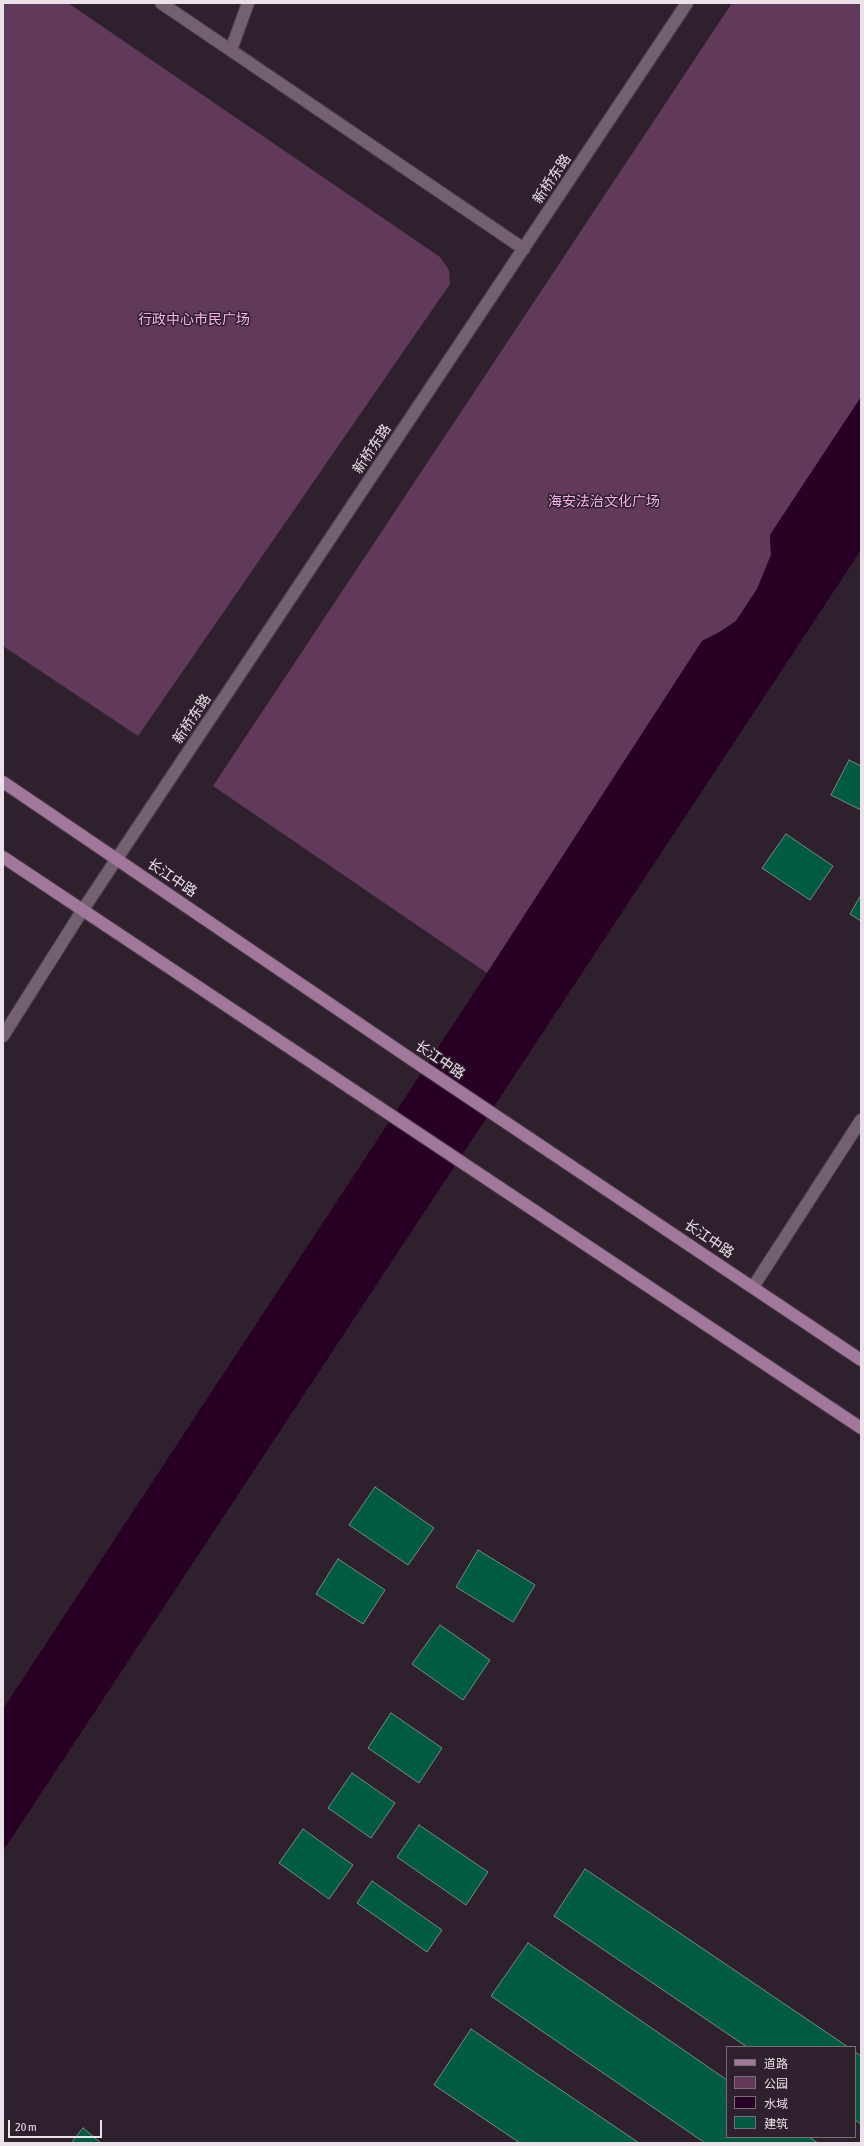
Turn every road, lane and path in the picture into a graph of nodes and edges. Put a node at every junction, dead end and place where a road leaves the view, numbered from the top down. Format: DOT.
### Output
graph roads {
  1 [pos="161,3"];
  2 [pos="248,3"];
  3 [pos="687,3"];
  4 [pos="231,50"];
  5 [pos="524,249"];
  6 [pos="3,782"];
  7 [pos="3,857"];
  8 [pos="117,858"];
  9 [pos="82,911"];
  10 [pos="3,1036"];
  11 [pos="861,1120"];
  12 [pos="753,1286"];
  13 [pos="861,1360"];
  14 [pos="861,1428"];
  1 -- 4 [label="street"];
  2 -- 4 [label="street"];
  3 -- 5 [label="street, 新桥东路"];
  4 -- 5 [label="street"];
  5 -- 8 [label="street, 新桥东路"];
  6 -- 8 [label="main road, 长江中路"];
  7 -- 9 [label="main road"];
  8 -- 9 [label="street, 新桥东路"];
  8 -- 12 [label="main road, 长江中路"];
  9 -- 10 [label="street, 新桥东路"];
  9 -- 14 [label="main road"];
  11 -- 12 [label="street"];
  12 -- 13 [label="main road, 长江中路"];
}
